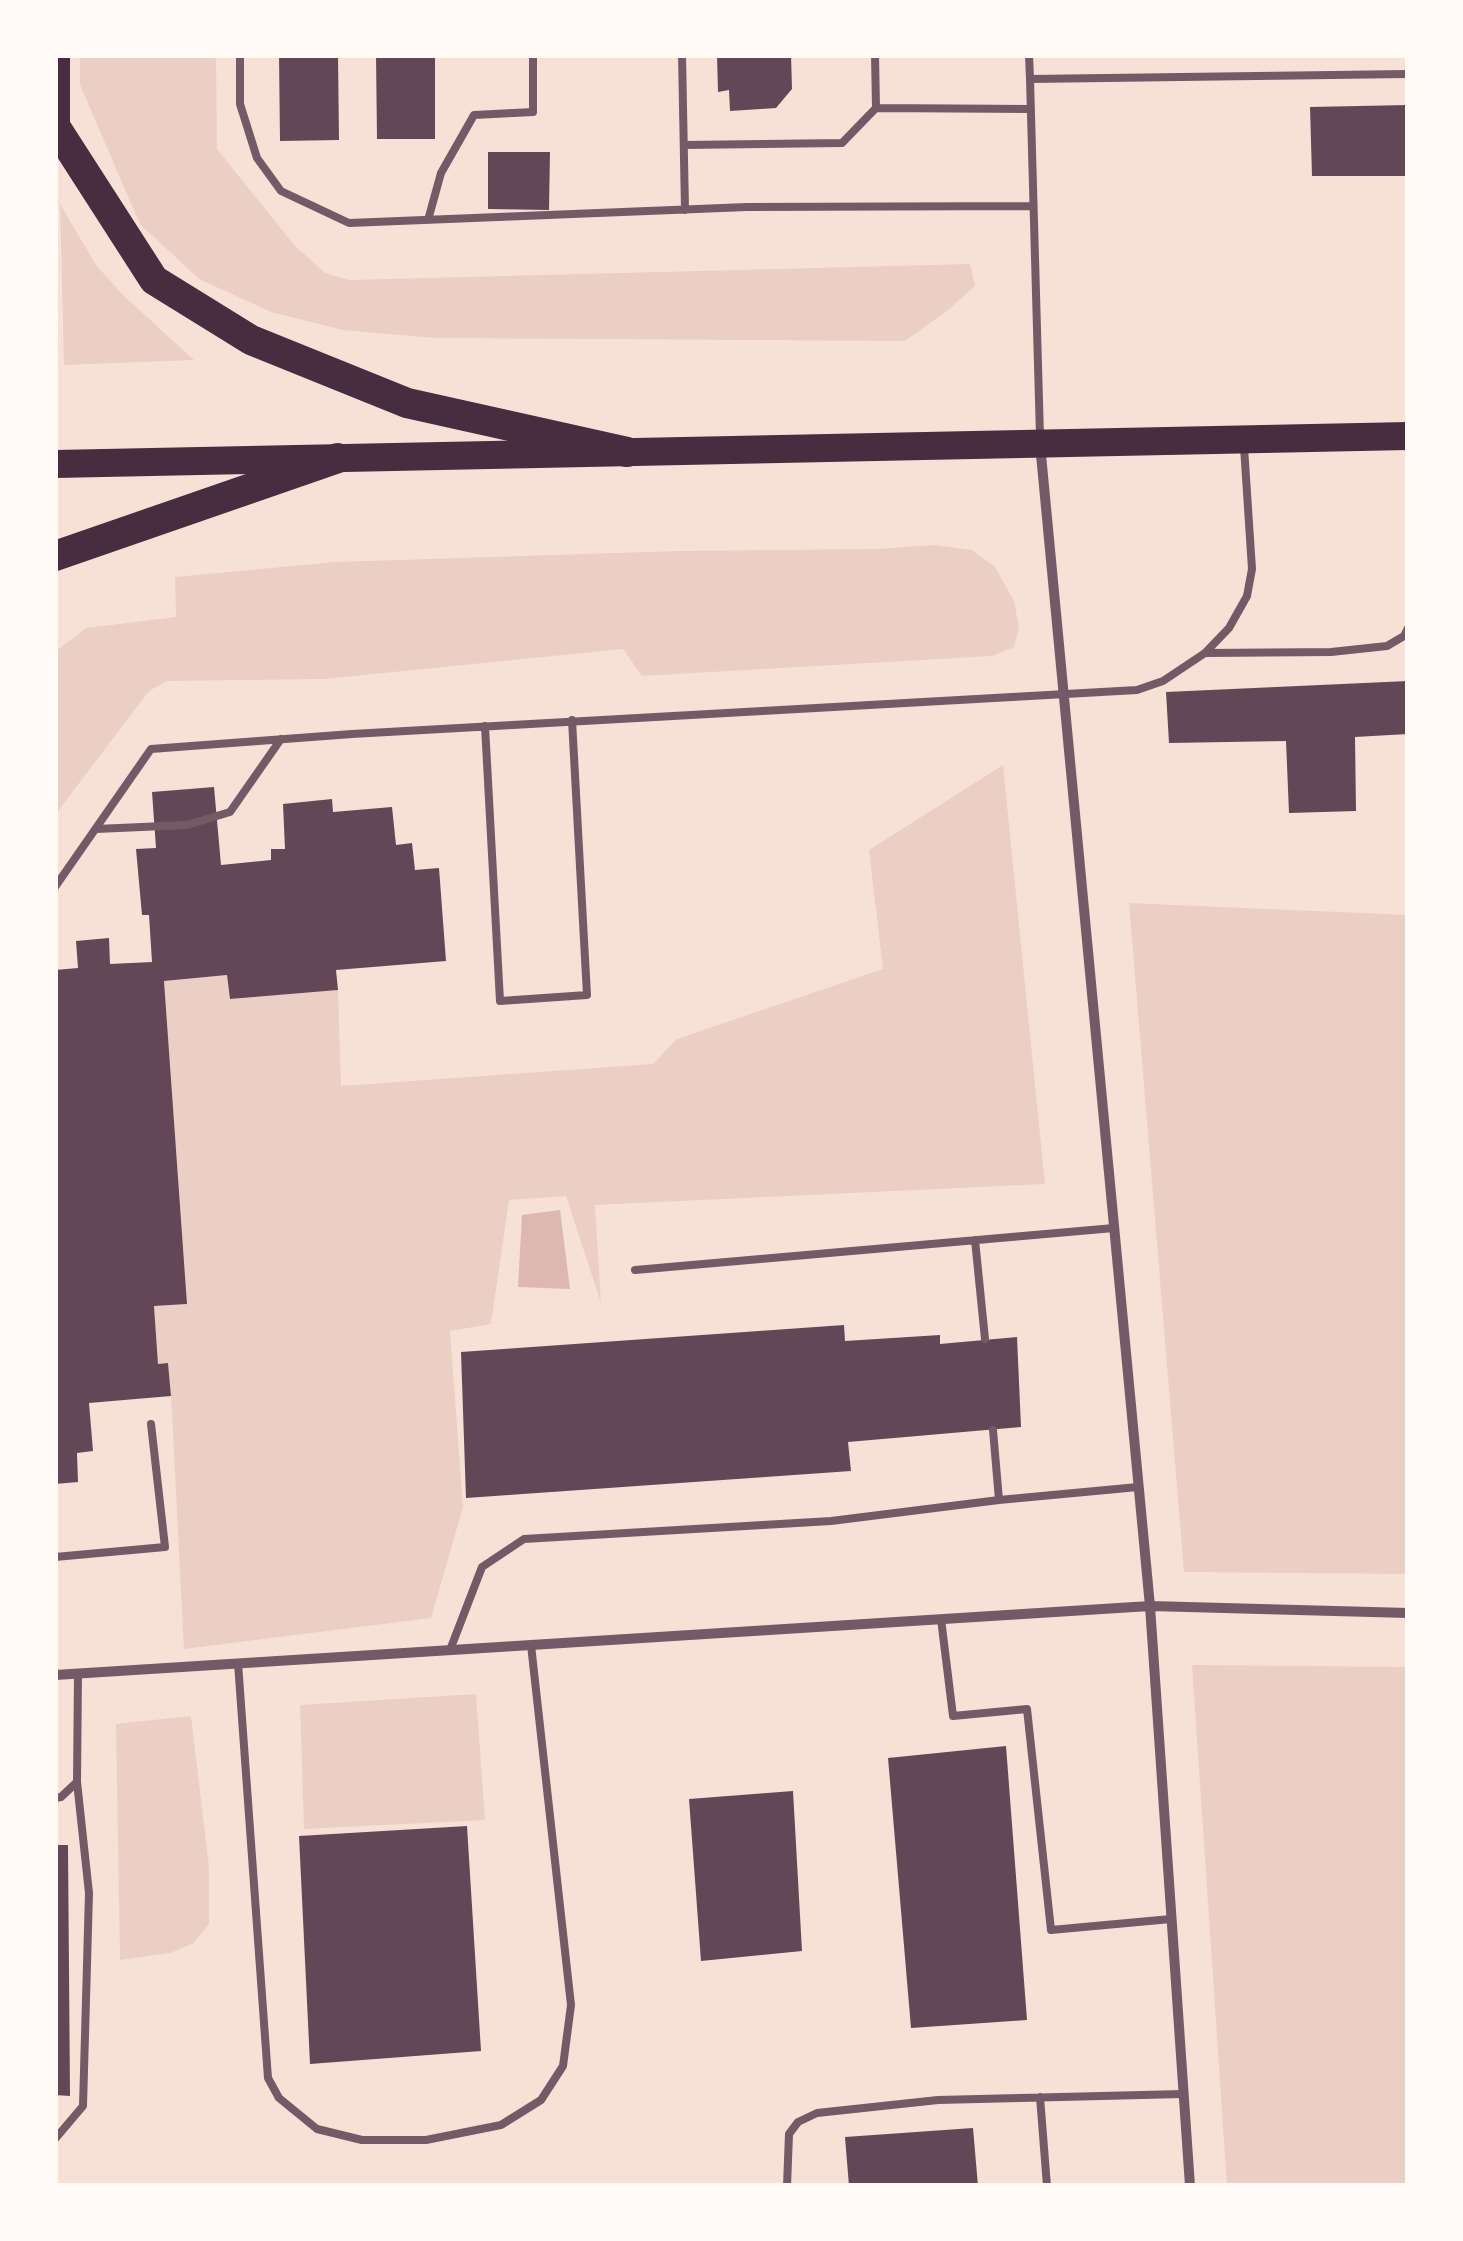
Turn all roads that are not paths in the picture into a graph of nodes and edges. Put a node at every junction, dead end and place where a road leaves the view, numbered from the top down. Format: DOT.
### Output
graph roads {
  1 [pos="55,55"];
  2 [pos="240,55"];
  3 [pos="534,55"];
  4 [pos="682,55"];
  5 [pos="874,55"];
  6 [pos="1029,55"];
  7 [pos="1408,74"];
  8 [pos="1030,79"];
  9 [pos="876,108"];
  10 [pos="1030,109"];
  11 [pos="56,126"];
  12 [pos="55,140"];
  13 [pos="684,145"];
  14 [pos="1034,206"];
  15 [pos="685,210"];
  16 [pos="428,220"];
  17 [pos="1408,436"];
  18 [pos="1243,439"];
  19 [pos="1040,443"];
  20 [pos="627,452"];
  21 [pos="338,458"];
  22 [pos="55,464"];
  23 [pos="55,556"];
  24 [pos="1408,628"];
  25 [pos="1205,653"];
  26 [pos="1064,692"];
  27 [pos="572,720"];
  28 [pos="486,726"];
  29 [pos="280,739"];
  30 [pos="96,829"];
  31 [pos="55,887"];
  32 [pos="1114,1228"];
  33 [pos="975,1240"];
  34 [pos="634,1270"];
  35 [pos="984,1340"];
  36 [pos="151,1424"];
  37 [pos="993,1430"];
  38 [pos="1138,1487"];
  39 [pos="998,1500"];
  40 [pos="55,1557"];
  41 [pos="1150,1606"];
  42 [pos="1408,1613"];
  43 [pos="940,1619"];
  44 [pos="532,1645"];
  45 [pos="450,1650"];
  46 [pos="238,1663"];
  47 [pos="78,1674"];
  48 [pos="55,1675"];
  49 [pos="77,1782"];
  50 [pos="55,1798"];
  51 [pos="1171,1919"];
  52 [pos="1183,2094"];
  53 [pos="1040,2097"];
  54 [pos="55,2138"];
  55 [pos="787,2186"];
  56 [pos="1047,2186"];
  57 [pos="1190,2186"];
  1 -- 11 [label="highway"];
  2 -- 16 [label="lane"];
  3 -- 16 [label="lane"];
  4 -- 13 [label="lane"];
  5 -- 9 [label="lane"];
  6 -- 8 [label="lane"];
  7 -- 8 [label="lane"];
  8 -- 10 [label="lane"];
  9 -- 10 [label="lane"];
  9 -- 13 [label="lane"];
  10 -- 14 [label="lane"];
  11 -- 12 [label="highway"];
  11 -- 20 [label="highway"];
  13 -- 15 [label="lane"];
  14 -- 15 [label="lane"];
  14 -- 19 [label="lane"];
  15 -- 16 [label="lane"];
  17 -- 18 [label="highway"];
  18 -- 19 [label="highway"];
  18 -- 25 [label="lane"];
  19 -- 20 [label="highway"];
  19 -- 26 [label="street"];
  20 -- 21 [label="highway"];
  21 -- 22 [label="highway"];
  21 -- 23 [label="highway"];
  24 -- 25 [label="lane"];
  25 -- 26 [label="lane"];
  26 -- 27 [label="lane"];
  26 -- 32 [label="street"];
  27 -- 28 [label="lane"];
  27 -- 28 [label="lane"];
  28 -- 29 [label="lane"];
  29 -- 30 [label="lane"];
  29 -- 30 [label="lane"];
  30 -- 31 [label="lane"];
  32 -- 33 [label="lane"];
  32 -- 38 [label="street"];
  33 -- 34 [label="lane"];
  33 -- 35 [label="lane"];
  36 -- 40 [label="lane"];
  37 -- 39 [label="lane"];
  38 -- 39 [label="lane"];
  38 -- 41 [label="street"];
  39 -- 45 [label="lane"];
  41 -- 42 [label="street"];
  41 -- 43 [label="street"];
  41 -- 51 [label="street"];
  43 -- 44 [label="street"];
  43 -- 51 [label="lane"];
  44 -- 45 [label="street"];
  44 -- 46 [label="lane"];
  45 -- 46 [label="street"];
  46 -- 47 [label="street"];
  47 -- 48 [label="street"];
  47 -- 49 [label="lane"];
  49 -- 50 [label="lane"];
  49 -- 54 [label="lane"];
  51 -- 52 [label="street"];
  52 -- 53 [label="lane"];
  52 -- 57 [label="street"];
  53 -- 55 [label="lane"];
  53 -- 56 [label="lane"];
}
